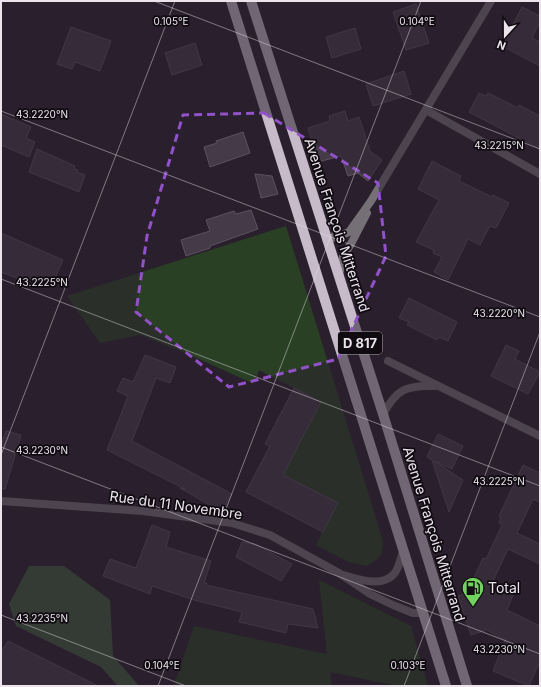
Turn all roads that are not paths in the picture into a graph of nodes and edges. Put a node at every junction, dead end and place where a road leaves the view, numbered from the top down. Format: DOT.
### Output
graph roads {
  1 [pos="232,1"];
  2 [pos="251,1"];
  3 [pos="491,1"];
  4 [pos="426,110"];
  5 [pos="538,173"];
  6 [pos="371,201"];
  7 [pos="326,239"];
  8 [pos="339,278"];
  9 [pos="388,361"];
  10 [pos="438,386"];
  11 [pos="382,414"];
  12 [pos="540,436"];
  13 [pos="1,501"];
  14 [pos="403,551"];
  15 [pos="339,574"];
  16 [pos="423,613"];
  17 [pos="446,686"];
  18 [pos="467,686"];
  1 -- 14 [label="main road, D 817"];
  2 -- 7 [label="main road, Avenue François Mitterrand / D 817"];
  3 -- 4 [label="street"];
  4 -- 5 [label="street"];
  4 -- 6 [label="street"];
  6 -- 7 [label="street"];
  6 -- 8 [label="street"];
  7 -- 8 [label="main road, Avenue François Mitterrand / D 817"];
  8 -- 11 [label="main road, Avenue François Mitterrand / D 817"];
  9 -- 10 [label="street"];
  10 -- 11 [label="street"];
  10 -- 12 [label="street"];
  11 -- 18 [label="main road, Avenue François Mitterrand / D 817"];
  13 -- 15 [label="street, Rue du 11 Novembre"];
  14 -- 15 [label="street"];
  14 -- 16 [label="main road, D 817"];
  15 -- 16 [label="street, Rue du 11 Novembre"];
  16 -- 17 [label="main road, D 817"];
}
